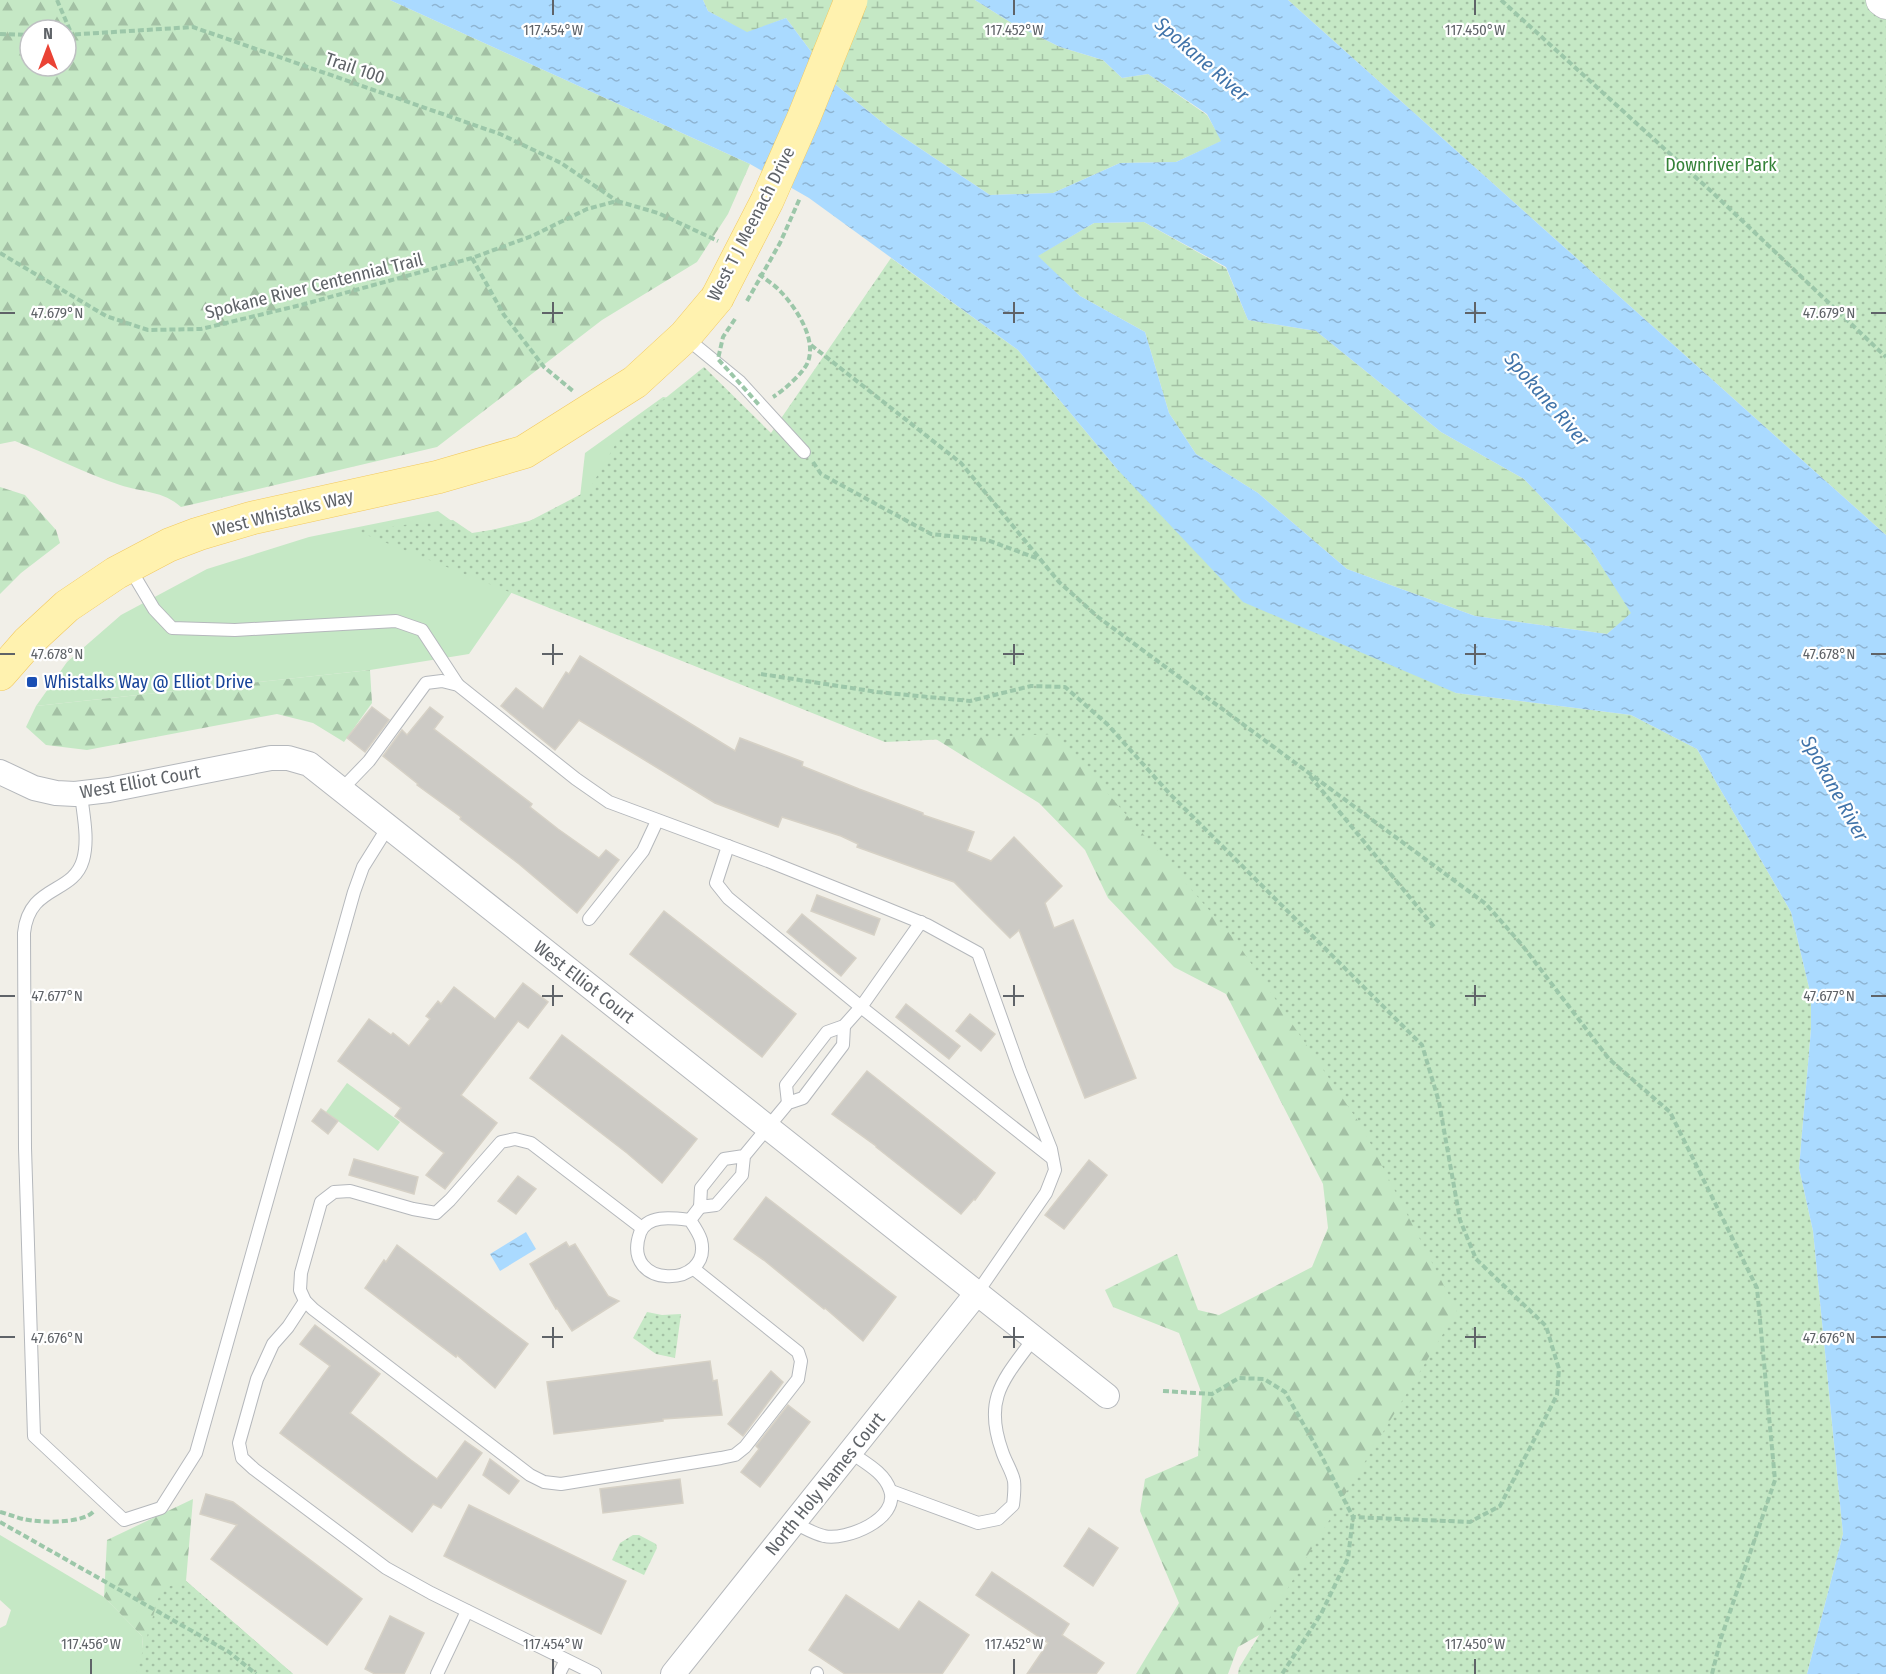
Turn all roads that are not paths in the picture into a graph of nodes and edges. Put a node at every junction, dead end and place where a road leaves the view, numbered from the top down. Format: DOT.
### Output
graph roads {
  1 [pos="851,0"];
  2 [pos="1882,0"];
  3 [pos="1886,3"];
  4 [pos="685,336"];
  5 [pos="595,408"];
  6 [pos="804,452"];
  7 [pos="128,566"];
  8 [pos="0,674"];
  9 [pos="458,685"];
  10 [pos="0,772"];
  11 [pos="342,789"];
  12 [pos="81,794"];
  13 [pos="657,820"];
  14 [pos="388,827"];
  15 [pos="728,846"];
  16 [pos="589,919"];
  17 [pos="921,922"];
  18 [pos="861,1007"];
  19 [pos="844,1026"];
  20 [pos="788,1103"];
  21 [pos="768,1127"];
  22 [pos="744,1156"];
  23 [pos="1052,1158"];
  24 [pos="700,1207"];
  25 [pos="690,1220"];
  26 [pos="642,1228"];
  27 [pos="694,1269"];
  28 [pos="977,1293"];
  29 [pos="305,1301"];
  30 [pos="1034,1338"];
  31 [pos="1107,1396"];
  32 [pos="850,1452"];
  33 [pos="891,1491"];
  34 [pos="794,1523"];
  35 [pos="467,1611"];
  36 [pos="566,1660"];
  37 [pos="437,1674"];
  38 [pos="559,1674"];
  39 [pos="595,1674"];
  40 [pos="674,1674"];
  1 -- 4 [label="main road, West T J Meenach Drive, bridge"];
  2 -- 3 [label="street"];
  4 -- 5 [label="main road, West T J Meenach Drive"];
  4 -- 6 [label="lane"];
  5 -- 7 [label="main road, West Whistalks Way"];
  7 -- 8 [label="main road, West Whistalks Way"];
  7 -- 9 [label="lane"];
  9 -- 11 [label="lane"];
  9 -- 13 [label="lane"];
  10 -- 12 [label="street, West Elliot Court"];
  11 -- 12 [label="street, West Elliot Court"];
  11 -- 14 [label="street, West Elliot Court"];
  12 -- 14 [label="lane"];
  13 -- 15 [label="lane"];
  13 -- 16 [label="lane"];
  14 -- 21 [label="street, West Elliot Court"];
  15 -- 17 [label="lane"];
  15 -- 18 [label="lane"];
  17 -- 18 [label="lane"];
  17 -- 23 [label="lane"];
  18 -- 19 [label="lane"];
  18 -- 23 [label="lane"];
  19 -- 20 [label="lane"];
  19 -- 20 [label="lane"];
  20 -- 21 [label="lane"];
  21 -- 22 [label="lane"];
  21 -- 28 [label="street, West Elliot Court"];
  22 -- 24 [label="lane"];
  22 -- 24 [label="lane"];
  23 -- 28 [label="lane"];
  24 -- 25 [label="lane"];
  25 -- 26 [label="lane"];
  25 -- 27 [label="lane"];
  26 -- 27 [label="lane"];
  26 -- 29 [label="lane"];
  27 -- 29 [label="lane"];
  28 -- 30 [label="street, West Elliot Court"];
  28 -- 32 [label="street, North Holy Names Court"];
  29 -- 35 [label="lane"];
  30 -- 31 [label="street, West Elliot Court"];
  30 -- 33 [label="lane"];
  32 -- 33 [label="lane"];
  32 -- 34 [label="street, North Holy Names Court"];
  33 -- 34 [label="lane"];
  34 -- 40 [label="street, North Holy Names Court"];
  35 -- 36 [label="lane"];
  35 -- 37 [label="lane"];
  36 -- 38 [label="lane"];
  36 -- 39 [label="lane"];
}
